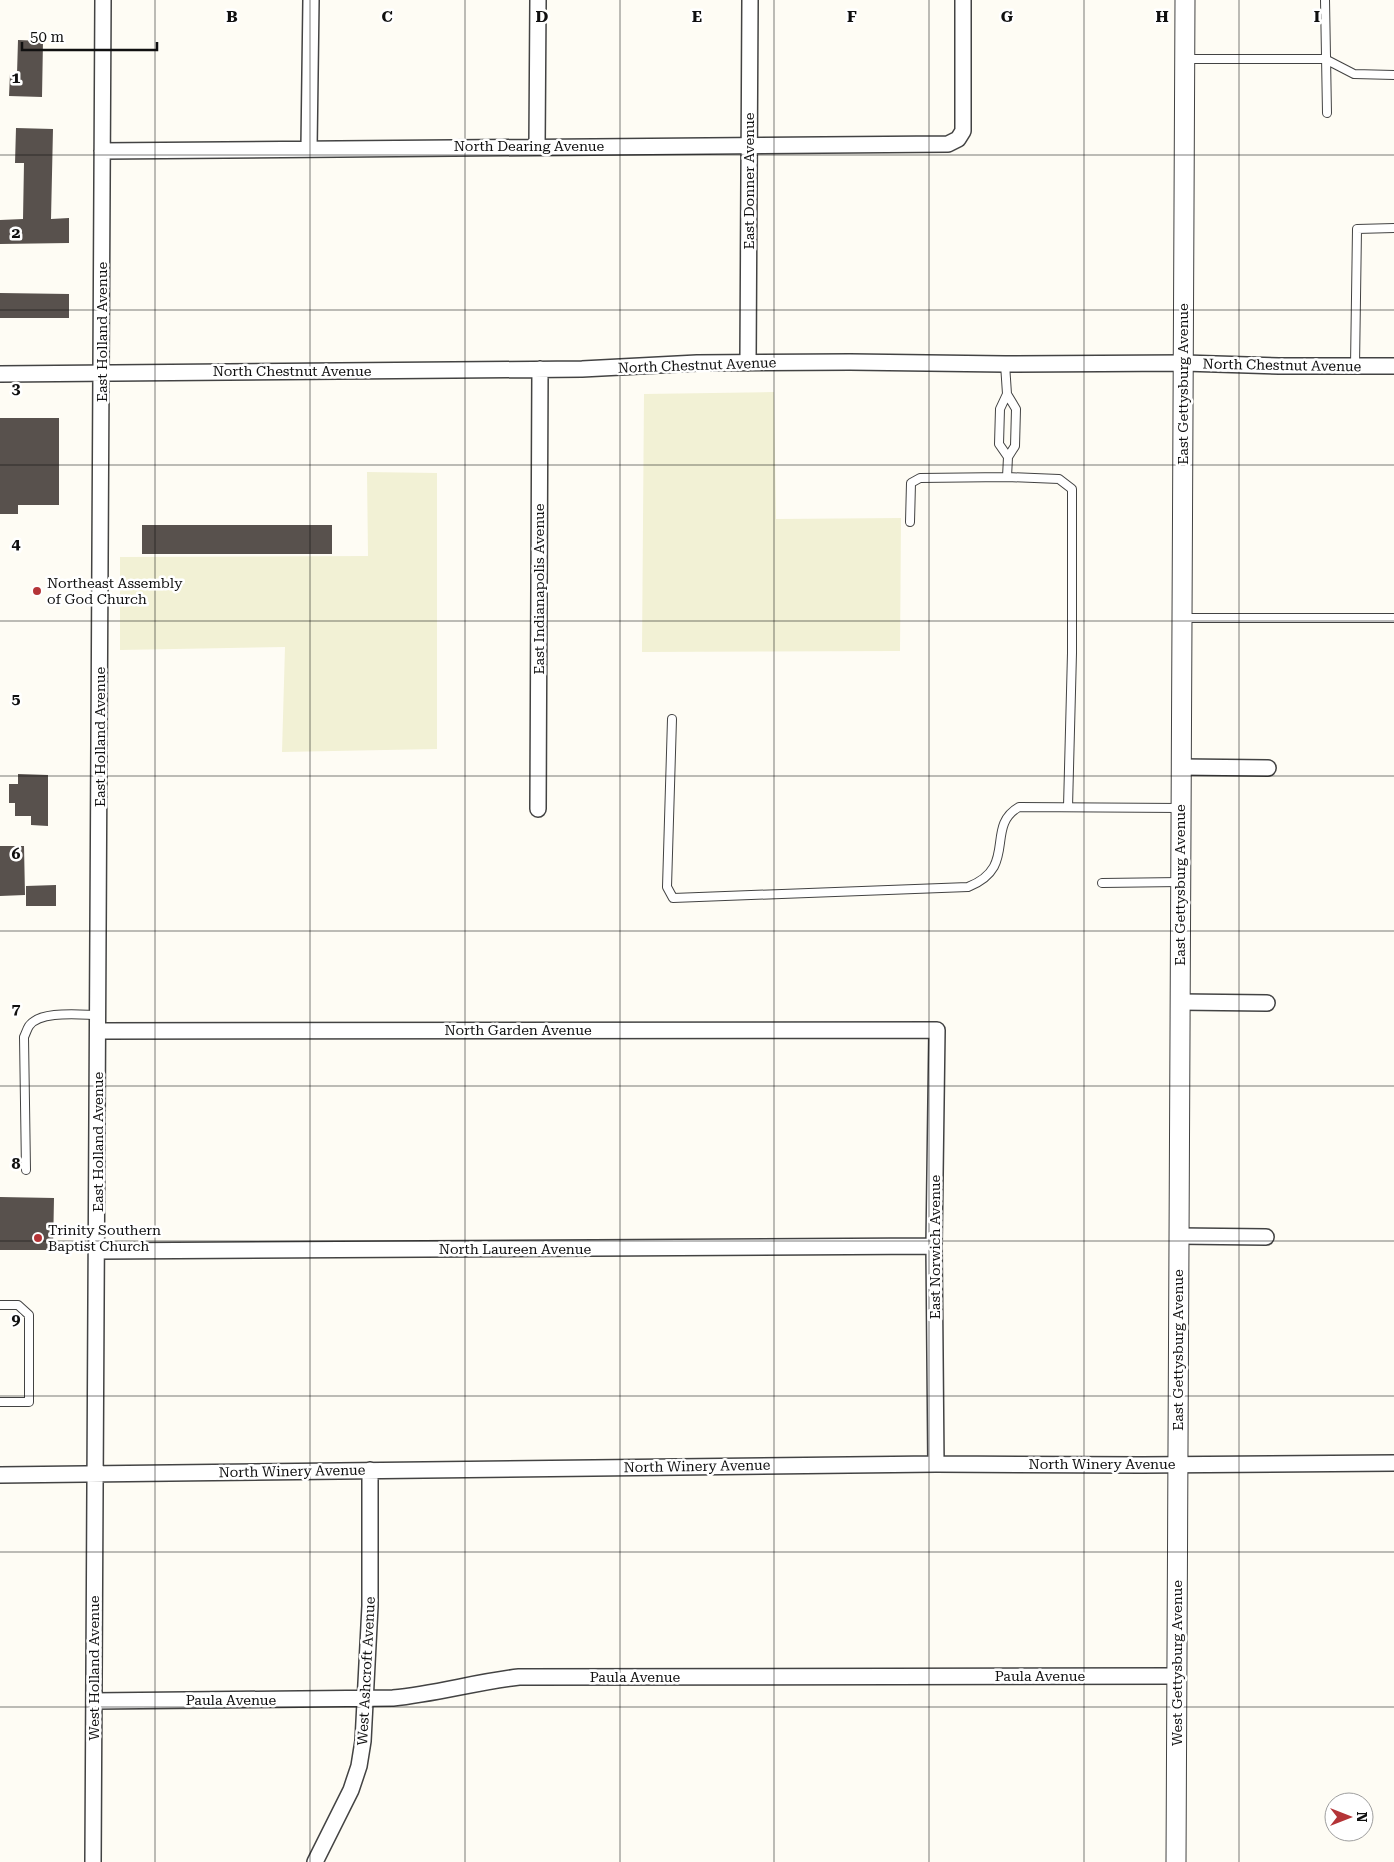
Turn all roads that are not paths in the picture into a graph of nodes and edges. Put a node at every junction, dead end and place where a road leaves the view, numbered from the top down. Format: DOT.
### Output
graph roads {
  1 [pos="103,0"];
  2 [pos="312,0"];
  3 [pos="538,0"];
  4 [pos="750,0"];
  5 [pos="963,0"];
  6 [pos="1185,0"];
  7 [pos="1325,0"];
  8 [pos="1185,59"];
  9 [pos="1325,59"];
  10 [pos="1394,75"];
  11 [pos="1327,113"];
  12 [pos="750,145"];
  13 [pos="537,146"];
  14 [pos="309,148"];
  15 [pos="102,151"];
  16 [pos="1394,228"];
  17 [pos="748,363"];
  18 [pos="1184,363"];
  19 [pos="1005,364"];
  20 [pos="1356,366"];
  21 [pos="1394,366"];
  22 [pos="540,369"];
  23 [pos="101,372"];
  24 [pos="0,374"];
  25 [pos="1007,394"];
  26 [pos="1008,457"];
  27 [pos="1007,477"];
  28 [pos="910,522"];
  29 [pos="1182,618"];
  30 [pos="1394,618"];
  31 [pos="672,719"];
  32 [pos="1181,767"];
  33 [pos="1268,768"];
  34 [pos="1068,807"];
  35 [pos="1181,808"];
  36 [pos="538,809"];
  37 [pos="1180,882"];
  38 [pos="1102,883"];
  39 [pos="1179,1002"];
  40 [pos="1267,1003"];
  41 [pos="99,1015"];
  42 [pos="936,1030"];
  43 [pos="99,1031"];
  44 [pos="26,1170"];
  45 [pos="1178,1236"];
  46 [pos="1266,1236"];
  47 [pos="934,1246"];
  48 [pos="97,1251"];
  49 [pos="0,1305"];
  50 [pos="0,1402"];
  51 [pos="1394,1463"];
  52 [pos="936,1464"];
  53 [pos="1177,1465"];
  54 [pos="370,1470"];
  55 [pos="95,1474"];
  56 [pos="0,1475"];
  57 [pos="1177,1676"];
  58 [pos="364,1699"];
  59 [pos="94,1701"];
  60 [pos="93,1862"];
  61 [pos="315,1862"];
  62 [pos="1176,1862"];
  1 -- 15 [label="street, East Holland Avenue"];
  2 -- 14 [label="street"];
  3 -- 13 [label="street"];
  4 -- 12 [label="street, East Donner Avenue"];
  5 -- 12 [label="street, North Dearing Avenue"];
  6 -- 8 [label="street, East Gettysburg Avenue"];
  7 -- 9 [label="lane"];
  8 -- 9 [label="lane"];
  8 -- 18 [label="street, East Gettysburg Avenue"];
  9 -- 10 [label="lane"];
  9 -- 11 [label="lane"];
  12 -- 13 [label="street, North Dearing Avenue"];
  12 -- 17 [label="street, East Donner Avenue"];
  13 -- 14 [label="street, North Dearing Avenue"];
  14 -- 15 [label="street, North Dearing Avenue"];
  15 -- 23 [label="street, East Holland Avenue"];
  16 -- 20 [label="lane"];
  17 -- 19 [label="street, North Chestnut Avenue"];
  17 -- 22 [label="street, North Chestnut Avenue"];
  18 -- 19 [label="street, North Chestnut Avenue"];
  18 -- 20 [label="street, North Chestnut Avenue"];
  18 -- 29 [label="street, East Gettysburg Avenue"];
  19 -- 25 [label="lane"];
  20 -- 21 [label="street, North Chestnut Avenue"];
  22 -- 23 [label="street, North Chestnut Avenue"];
  22 -- 36 [label="street, East Indianapolis Avenue"];
  23 -- 24 [label="street, North Chestnut Avenue"];
  23 -- 41 [label="street, East Holland Avenue"];
  25 -- 26 [label="lane"];
  25 -- 26 [label="lane"];
  26 -- 27 [label="lane"];
  27 -- 28 [label="lane"];
  27 -- 34 [label="lane"];
  29 -- 30 [label="lane"];
  29 -- 32 [label="street, East Gettysburg Avenue"];
  31 -- 34 [label="lane"];
  32 -- 33 [label="street"];
  32 -- 35 [label="street, East Gettysburg Avenue"];
  34 -- 35 [label="lane"];
  35 -- 37 [label="street, East Gettysburg Avenue"];
  37 -- 38 [label="lane"];
  37 -- 39 [label="street, East Gettysburg Avenue"];
  39 -- 40 [label="street"];
  39 -- 45 [label="street, East Gettysburg Avenue"];
  41 -- 43 [label="street, East Holland Avenue"];
  41 -- 44 [label="lane"];
  42 -- 43 [label="street, North Garden Avenue"];
  42 -- 47 [label="street, East Norwich Avenue"];
  43 -- 48 [label="street, East Holland Avenue"];
  45 -- 46 [label="street"];
  45 -- 53 [label="street, East Gettysburg Avenue"];
  47 -- 48 [label="street, North Laureen Avenue"];
  47 -- 52 [label="street, East Norwich Avenue"];
  48 -- 55 [label="street, East Holland Avenue"];
  49 -- 50 [label="lane"];
  51 -- 53 [label="street, North Winery Avenue"];
  52 -- 53 [label="street, North Winery Avenue"];
  52 -- 54 [label="street, North Winery Avenue"];
  53 -- 57 [label="street, West Gettysburg Avenue"];
  54 -- 55 [label="street, North Winery Avenue"];
  54 -- 58 [label="street, West Ashcroft Avenue"];
  55 -- 56 [label="street, North Winery Avenue"];
  55 -- 59 [label="street, West Holland Avenue"];
  57 -- 58 [label="street, Paula Avenue"];
  57 -- 62 [label="street, West Gettysburg Avenue"];
  58 -- 59 [label="street, Paula Avenue"];
  58 -- 61 [label="street, West Ashcroft Avenue"];
  59 -- 60 [label="street, West Holland Avenue"];
}
